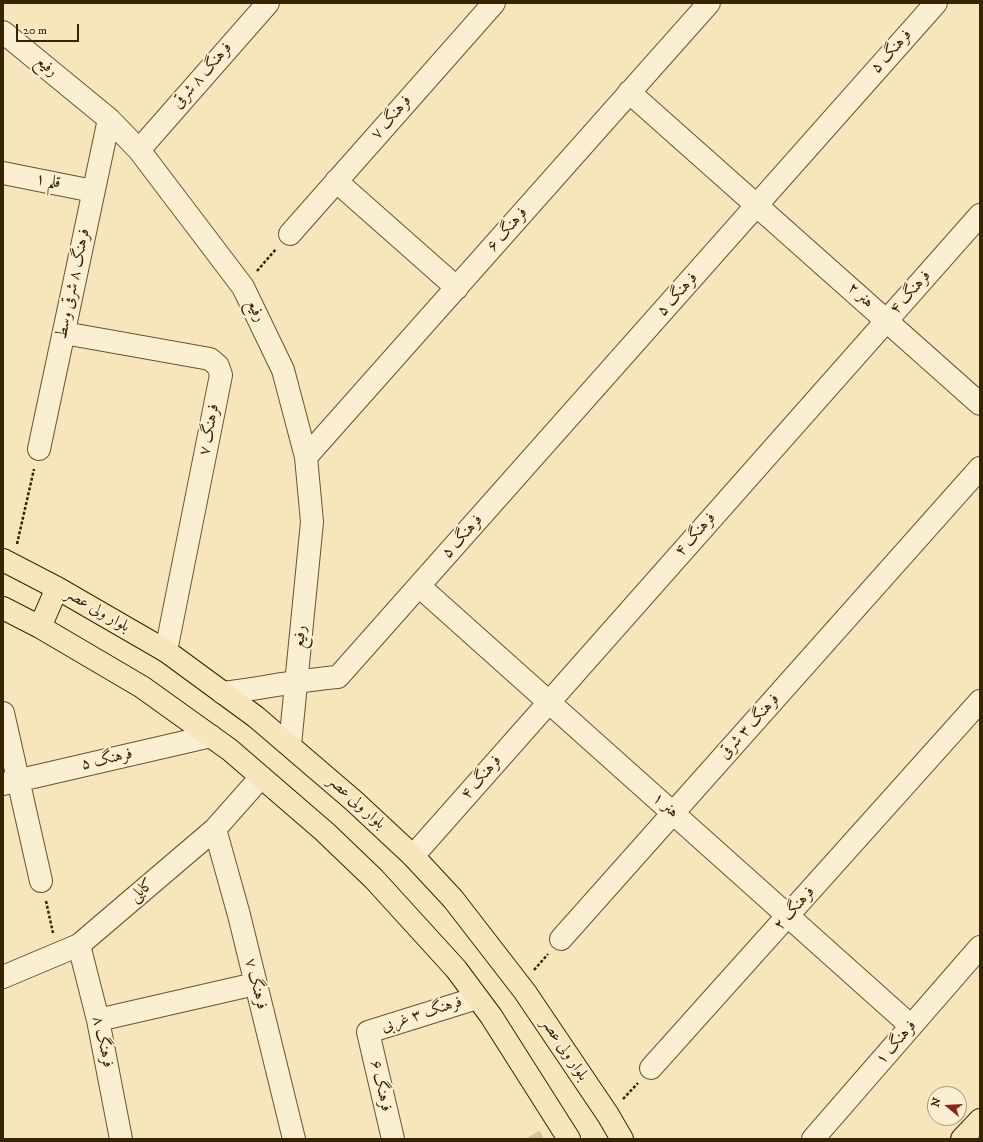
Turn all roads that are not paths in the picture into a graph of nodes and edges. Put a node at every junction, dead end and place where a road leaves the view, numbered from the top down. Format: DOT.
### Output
graph roads {
  1 [pos="268,3"];
  2 [pos="494,3"];
  3 [pos="709,3"];
  4 [pos="936,3"];
  5 [pos="3,32"];
  6 [pos="630,92"];
  7 [pos="108,119"];
  8 [pos="139,150"];
  9 [pos="3,173"];
  10 [pos="336,182"];
  11 [pos="93,190"];
  12 [pos="757,205"];
  13 [pos="980,216"];
  14 [pos="290,234"];
  15 [pos="457,288"];
  16 [pos="887,320"];
  17 [pos="64,333"];
  18 [pos="980,404"];
  19 [pos="39,449"];
  20 [pos="306,457"];
  21 [pos="980,468"];
  22 [pos="8,563"];
  23 [pos="419,586"];
  24 [pos="57,588"];
  25 [pos="3,608"];
  26 [pos="40,627"];
  27 [pos="166,651"];
  28 [pos="297,681"];
  29 [pos="223,693"];
  30 [pos="980,701"];
  31 [pos="549,702"];
  32 [pos="3,713"];
  33 [pos="211,736"];
  34 [pos="290,745"];
  35 [pos="261,777"];
  36 [pos="11,783"];
  37 [pos="674,814"];
  38 [pos="215,829"];
  39 [pos="413,856"];
  40 [pos="41,881"];
  41 [pos="789,916"];
  42 [pos="561,939"];
  43 [pos="79,945"];
  44 [pos="980,947"];
  45 [pos="3,977"];
  46 [pos="255,984"];
  47 [pos="477,998"];
  48 [pos="98,1020"];
  49 [pos="911,1026"];
  50 [pos="368,1032"];
  51 [pos="651,1068"];
  52 [pos="980,1120"];
  53 [pos="121,1139"];
  54 [pos="294,1139"];
  55 [pos="393,1139"];
  56 [pos="569,1139"];
  57 [pos="622,1139"];
  58 [pos="813,1139"];
  59 [pos="962,1139"];
  1 -- 8 [label="street, فرهنگ ۸ شرقی"];
  2 -- 10 [label="street, فرهنگ ۷"];
  3 -- 6 [label="street, فرهنگ ۶"];
  4 -- 12 [label="street, فرهنگ ۵"];
  5 -- 7 [label="street, رفیع"];
  6 -- 12 [label="street, هنر ۲"];
  6 -- 15 [label="street, فرهنگ ۶"];
  7 -- 8 [label="street, رفیع"];
  7 -- 11 [label="street, فرهنگ ۸ شرقی وسط"];
  8 -- 20 [label="street, رفیع"];
  9 -- 11 [label="street, قلم ۱"];
  10 -- 14 [label="street, فرهنگ ۷"];
  10 -- 15 [label="street"];
  11 -- 17 [label="street, فرهنگ ۸ شرقی وسط"];
  12 -- 16 [label="street, هنر ۲"];
  12 -- 23 [label="street, فرهنگ ۵"];
  13 -- 16 [label="street, فرهنگ ۴"];
  15 -- 20 [label="street, فرهنگ ۶"];
  16 -- 18 [label="street, هنر ۲"];
  16 -- 31 [label="street, فرهنگ ۴"];
  17 -- 19 [label="street, فرهنگ ۸ شرقی وسط"];
  17 -- 27 [label="street, فرهنگ ۷"];
  20 -- 28 [label="street, رفیع"];
  21 -- 37 [label="street, فرهنگ ۳ شرقی"];
  22 -- 24 [label="main road, بلوار ولی عصر"];
  23 -- 28 [label="street, فرهنگ ۵"];
  23 -- 31 [label="street, هنر ۱"];
  24 -- 26 [label="main road"];
  24 -- 27 [label="main road, بلوار ولی عصر"];
  25 -- 26 [label="main road"];
  26 -- 33 [label="main road"];
  27 -- 29 [label="main road, بلوار ولی عصر"];
  28 -- 29 [label="street"];
  28 -- 34 [label="street, رفیع"];
  29 -- 34 [label="main road, بلوار ولی عصر"];
  30 -- 41 [label="street, فرهنگ ۲"];
  31 -- 37 [label="street, هنر ۱"];
  31 -- 39 [label="street, فرهنگ ۴"];
  32 -- 36 [label="street"];
  33 -- 35 [label="main road"];
  33 -- 36 [label="street, فرهنگ ۵"];
  34 -- 39 [label="main road, بلوار ولی عصر"];
  35 -- 38 [label="street, کابلی"];
  35 -- 47 [label="main road"];
  36 -- 40 [label="street"];
  37 -- 41 [label="street, هنر ۱"];
  37 -- 42 [label="street, فرهنگ ۳ شرقی"];
  38 -- 43 [label="street, کابلی"];
  38 -- 46 [label="street, فرهنگ ۷"];
  39 -- 57 [label="main road, بلوار ولی عصر"];
  41 -- 49 [label="street, هنر ۱"];
  41 -- 51 [label="street, فرهنگ ۲"];
  43 -- 45 [label="street, کابلی"];
  43 -- 48 [label="street, فرهنگ ۸"];
  44 -- 49 [label="street, فرهنگ ۱"];
  46 -- 48 [label="street"];
  46 -- 54 [label="street, فرهنگ ۷"];
  47 -- 50 [label="street, فرهنگ ۳ غربی"];
  47 -- 56 [label="main road"];
  48 -- 53 [label="street, فرهنگ ۸"];
  49 -- 58 [label="street, فرهنگ ۱"];
  50 -- 55 [label="street, فرهنگ ۶"];
  52 -- 59 [label="main road"];
}
